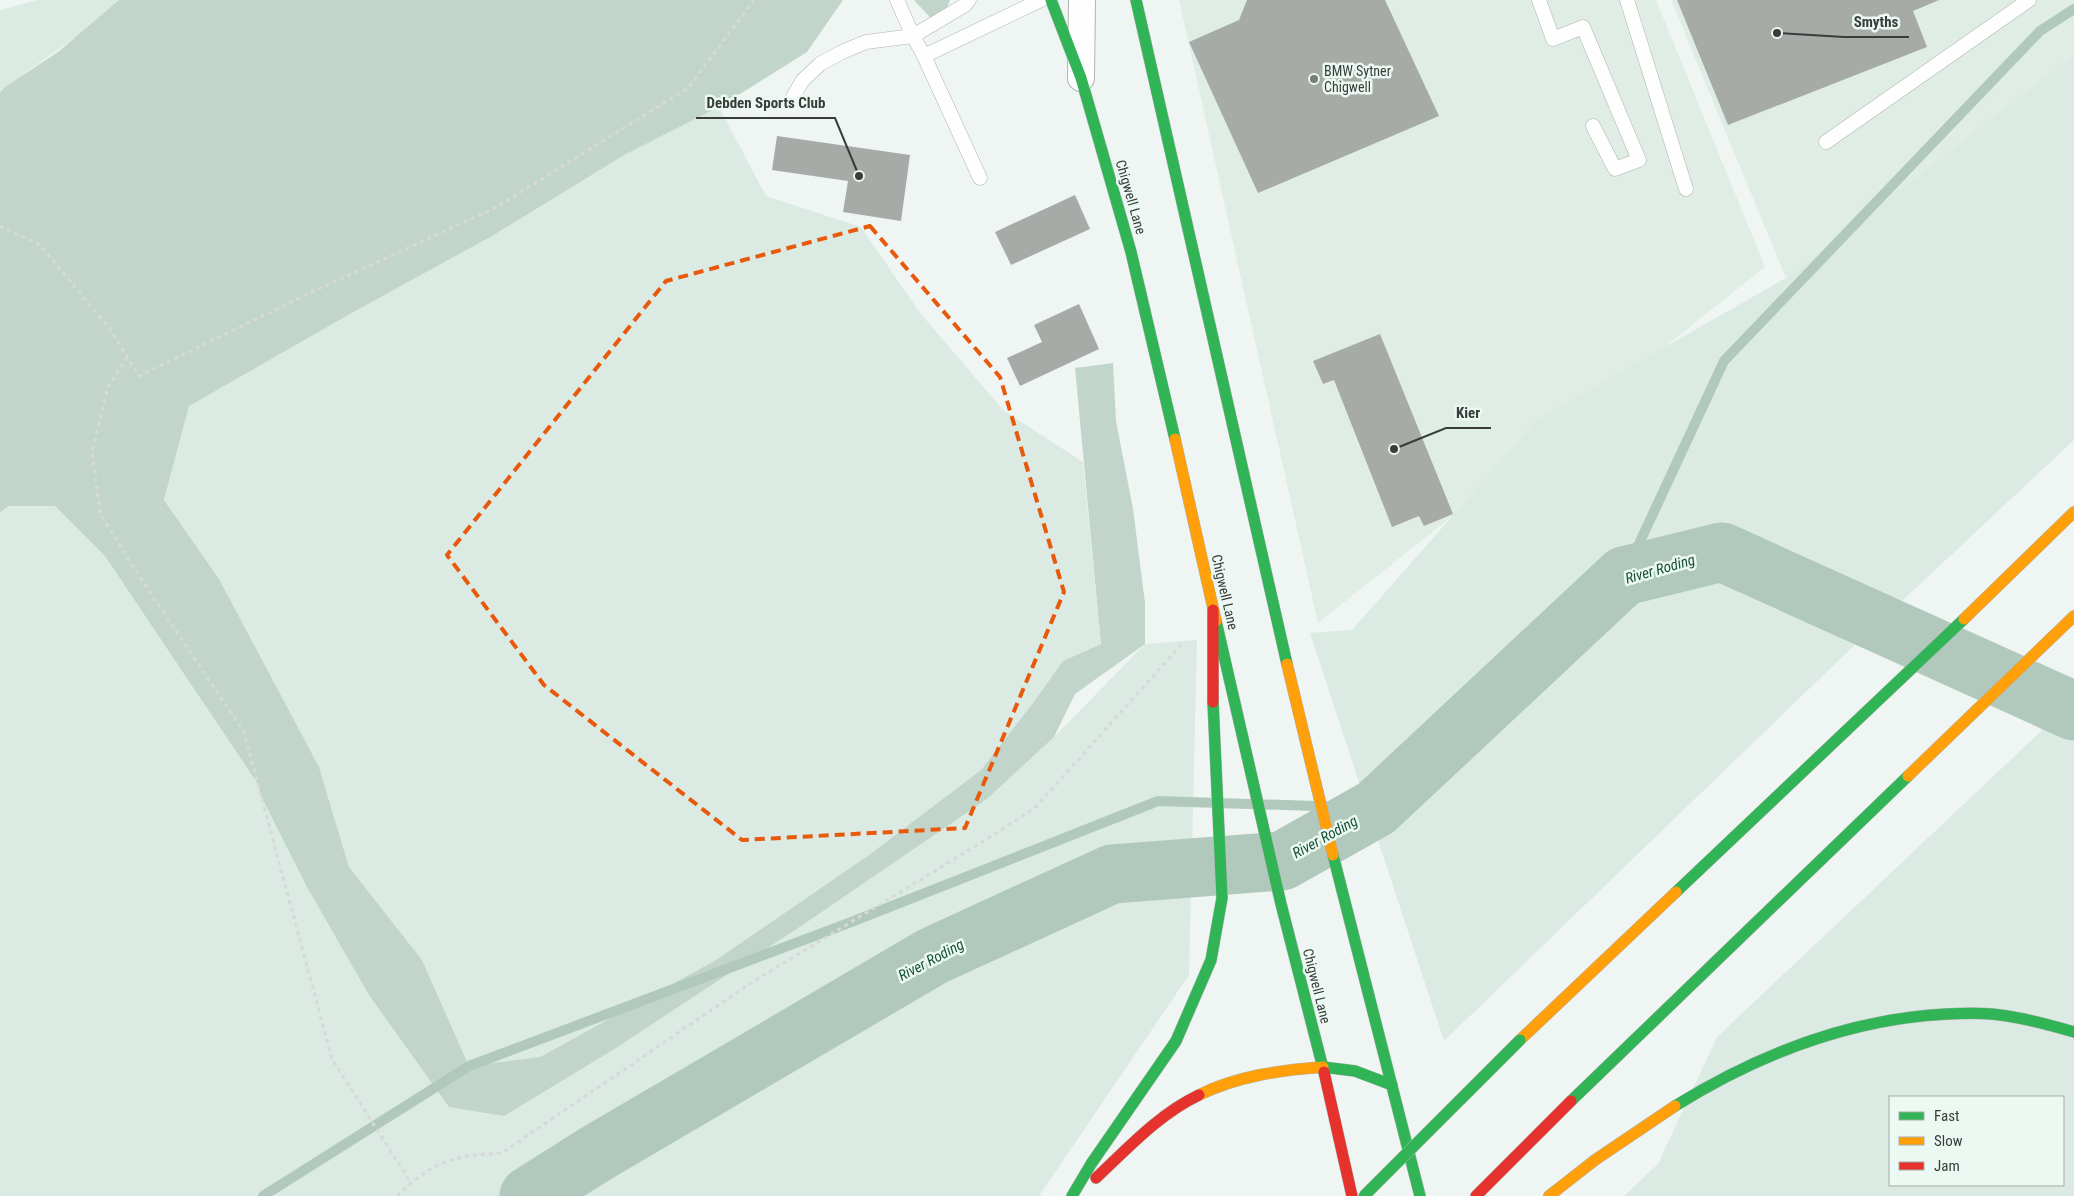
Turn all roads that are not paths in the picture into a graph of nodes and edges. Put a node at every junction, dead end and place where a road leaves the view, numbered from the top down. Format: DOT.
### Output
graph roads {
  1 [pos="897,0"];
  2 [pos="969,0"];
  3 [pos="1041,0"];
  4 [pos="1051,0"];
  5 [pos="1082,0"];
  6 [pos="1136,0"];
  7 [pos="1539,0"];
  8 [pos="1627,0"];
  9 [pos="2029,0"];
  10 [pos="913,36"];
  11 [pos="924,56"];
  12 [pos="1081,78"];
  13 [pos="793,97"];
  14 [pos="1593,126"];
  15 [pos="1826,142"];
  16 [pos="980,178"];
  17 [pos="1686,189"];
  18 [pos="2074,512"];
  19 [pos="1213,610"];
  20 [pos="2070,620"];
  21 [pos="2074,1032"];
  22 [pos="1322,1066"];
  23 [pos="1392,1085"];
  24 [pos="1072,1196"];
  25 [pos="1076,1196"];
  26 [pos="1352,1196"];
  27 [pos="1364,1196"];
  28 [pos="1420,1196"];
  29 [pos="1476,1196"];
  30 [pos="1549,1196"];
  1 -- 10 [label="lane"];
  2 -- 10 [label="lane"];
  3 -- 11 [label="lane"];
  4 -- 12 [label="main road, Chigwell Lane"];
  5 -- 12 [label="street"];
  6 -- 23 [label="main road"];
  7 -- 14 [label="lane"];
  8 -- 17 [label="lane"];
  9 -- 15 [label="lane"];
  10 -- 11 [label="lane"];
  10 -- 13 [label="lane"];
  11 -- 16 [label="lane"];
  12 -- 19 [label="main road, Chigwell Lane"];
  18 -- 27 [label="main road, bridge"];
  19 -- 22 [label="main road, Chigwell Lane"];
  19 -- 24 [label="main road"];
  20 -- 29 [label="main road"];
  21 -- 30 [label="main road"];
  22 -- 23 [label="main road"];
  22 -- 25 [label="main road"];
  22 -- 26 [label="main road, Chigwell Lane"];
  23 -- 28 [label="main road"];
}
